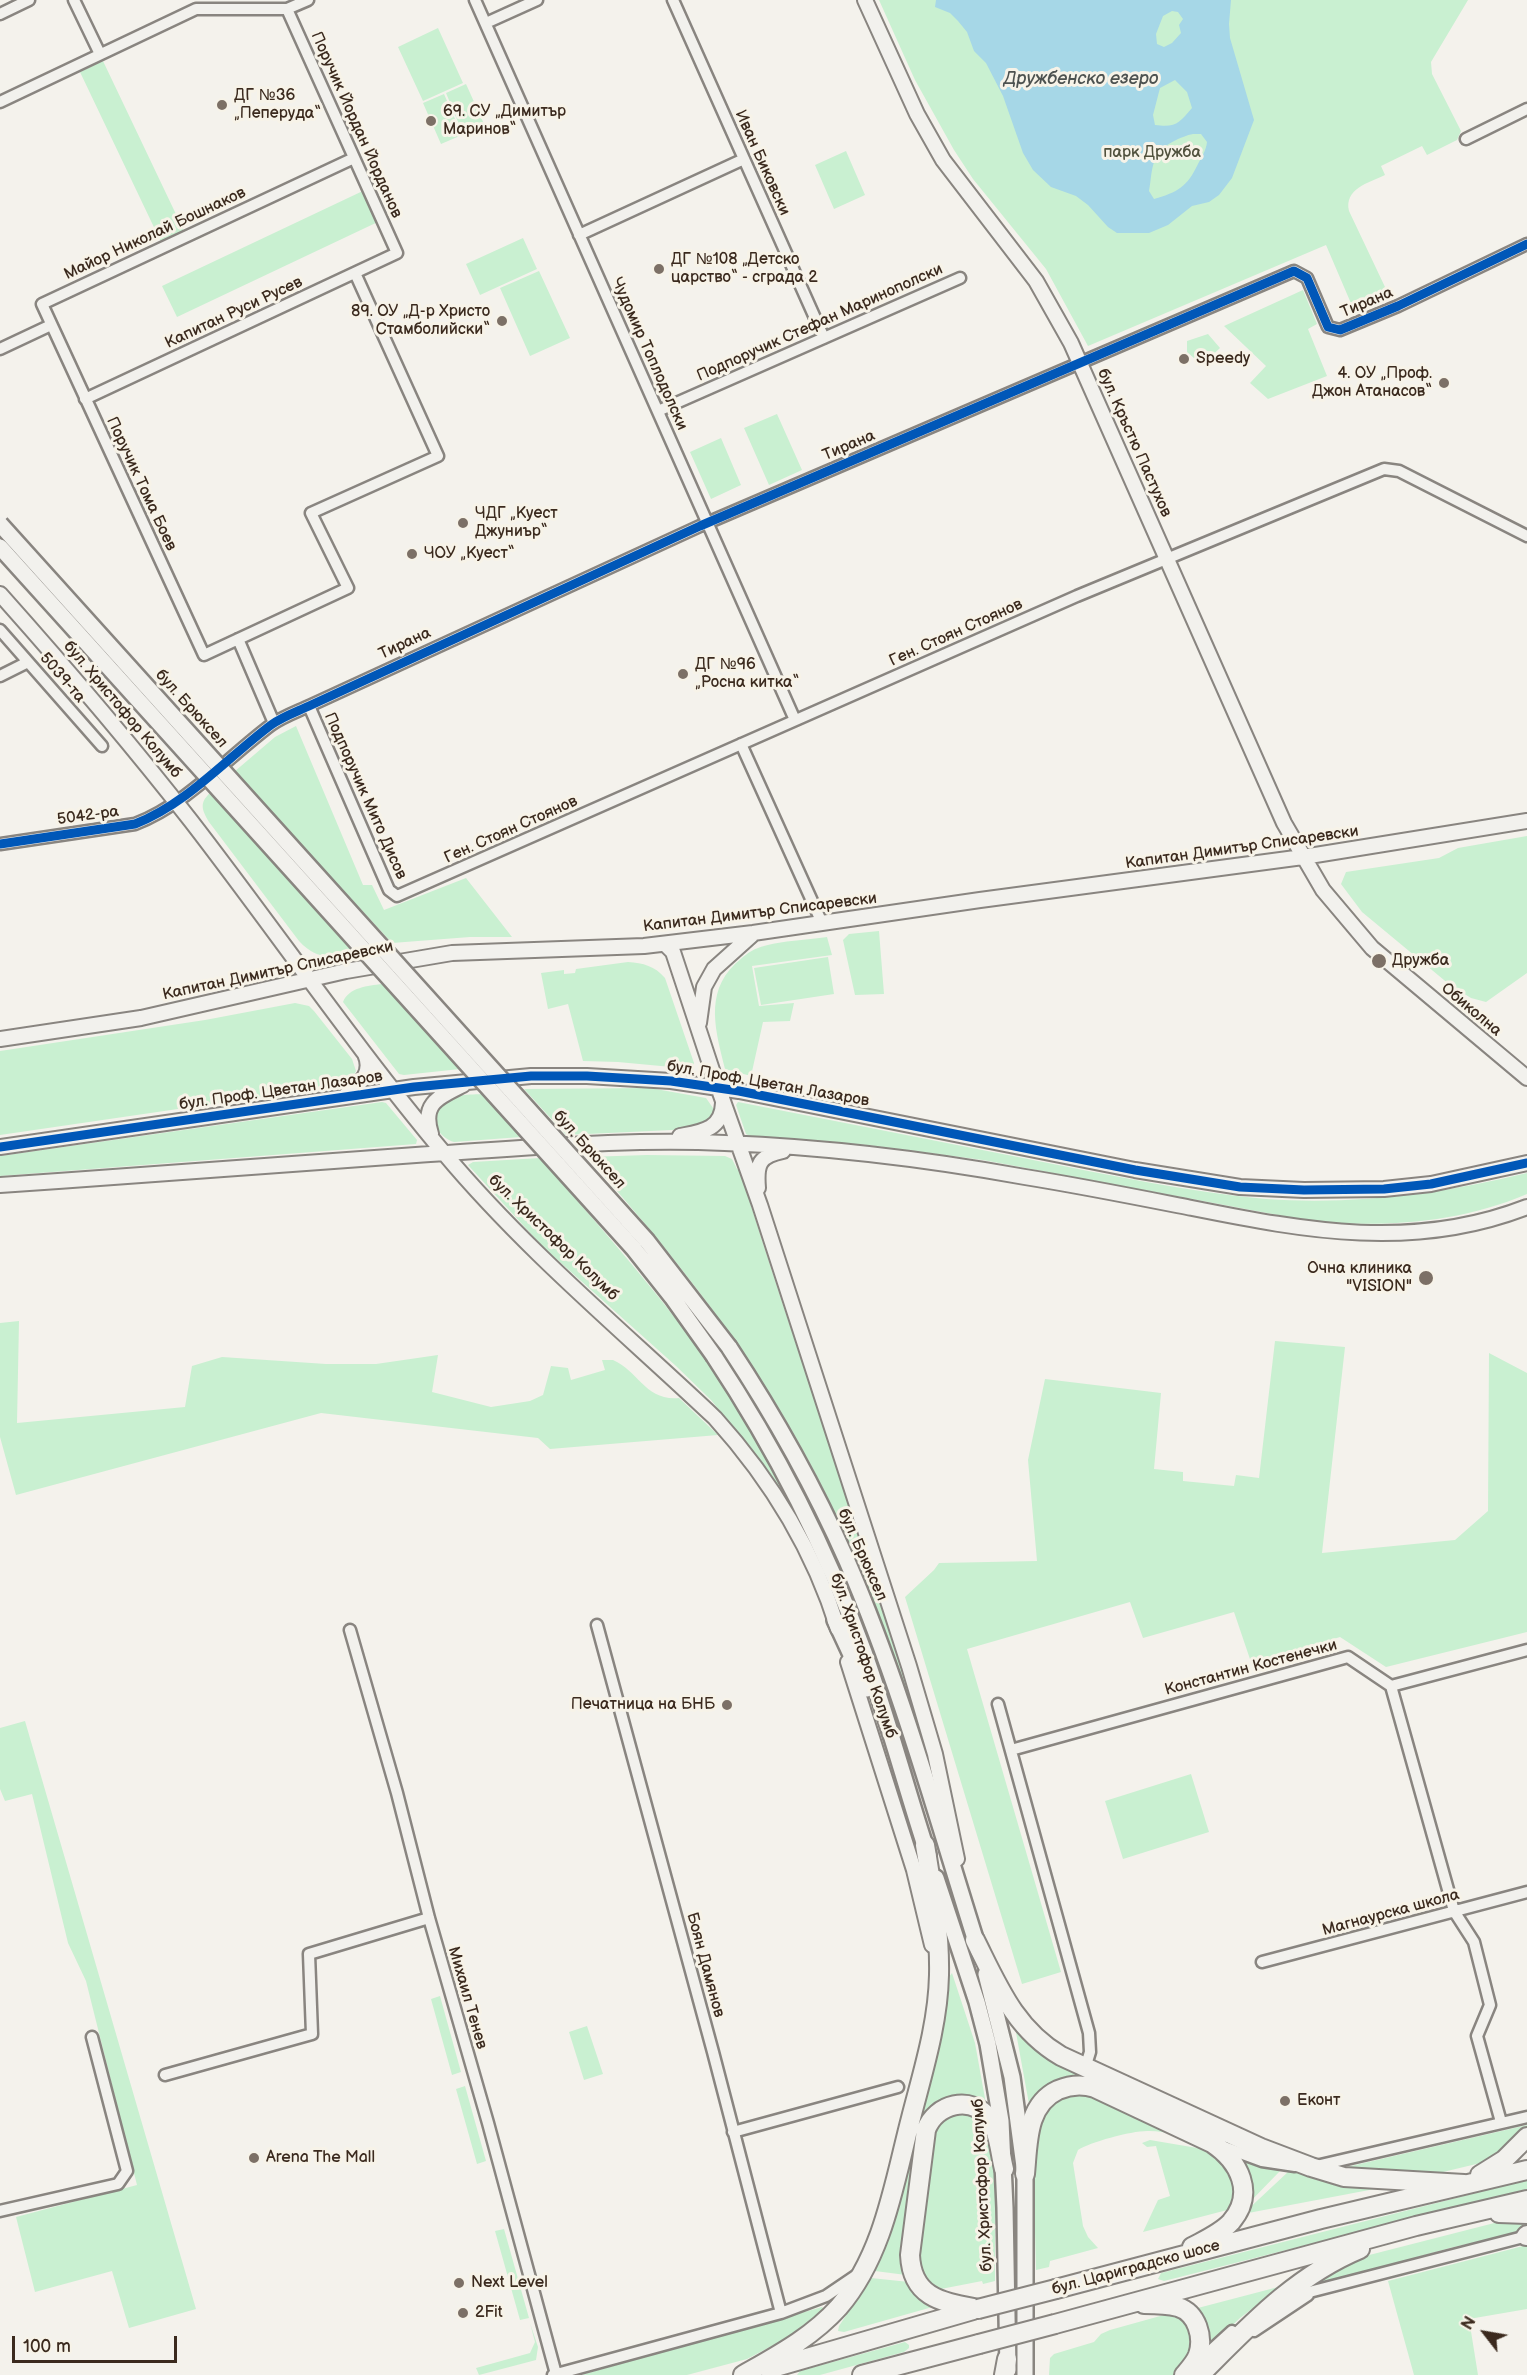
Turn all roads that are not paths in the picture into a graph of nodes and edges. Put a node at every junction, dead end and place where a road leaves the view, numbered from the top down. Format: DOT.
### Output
graph roads {
  1 [pos="29,0"];
  2 [pos="74,0"];
  3 [pos="308,0"];
  4 [pos="475,0"];
  5 [pos="537,0"];
  6 [pos="673,0"];
  7 [pos="865,0"];
  8 [pos="287,9"];
  9 [pos="0,14"];
  10 [pos="486,23"];
  11 [pos="100,54"];
  12 [pos="0,102"];
  13 [pos="1527,109"];
  14 [pos="1466,139"];
  15 [pos="354,158"];
  16 [pos="744,159"];
  17 [pos="579,235"];
  18 [pos="1527,244"];
  19 [pos="397,253"];
  20 [pos="355,273"];
  21 [pos="960,278"];
  22 [pos="51,325"];
  23 [pos="824,338"];
  24 [pos="0,349"];
  25 [pos="1080,362"];
  26 [pos="85,399"];
  27 [pos="658,411"];
  28 [pos="708,523"];
  29 [pos="0,524"];
  30 [pos="1527,536"];
  31 [pos="0,547"];
  32 [pos="1166,558"];
  33 [pos="0,594"];
  34 [pos="0,630"];
  35 [pos="238,639"];
  36 [pos="28,662"];
  37 [pos="0,676"];
  38 [pos="309,705"];
  39 [pos="795,720"];
  40 [pos="274,723"];
  41 [pos="741,744"];
  42 [pos="102,746"];
  43 [pos="175,802"];
  44 [pos="1527,821"];
  45 [pos="0,844"];
  46 [pos="1303,857"];
  47 [pos="397,896"];
  48 [pos="822,922"];
  49 [pos="753,933"];
  50 [pos="665,944"];
  51 [pos="309,979"];
  52 [pos="698,1028"];
  53 [pos="0,1039"];
  54 [pos="364,1052"];
  55 [pos="1527,1078"];
  56 [pos="470,1081"];
  57 [pos="718,1088"];
  58 [pos="394,1090"];
  59 [pos="344,1097"];
  60 [pos="723,1102"];
  61 [pos="432,1138"];
  62 [pos="651,1141"];
  63 [pos="739,1144"];
  64 [pos="0,1147"];
  65 [pos="800,1148"];
  66 [pos="444,1153"];
  67 [pos="1527,1163"];
  68 [pos="0,1185"];
  69 [pos="760,1205"];
  70 [pos="1527,1207"];
  71 [pos="835,1620"];
  72 [pos="597,1625"];
  73 [pos="350,1630"];
  74 [pos="1527,1650"];
  75 [pos="1391,1686"];
  76 [pos="998,1704"];
  77 [pos="891,1737"];
  78 [pos="1011,1750"];
  79 [pos="925,1845"];
  80 [pos="1527,1892"];
  81 [pos="1454,1911"];
  82 [pos="967,1914"];
  83 [pos="429,1918"];
  84 [pos="975,1940"];
  85 [pos="1262,1962"];
  86 [pos="939,1977"];
  87 [pos="92,2037"];
  88 [pos="1085,2068"];
  89 [pos="165,2075"];
  90 [pos="898,2088"];
  91 [pos="1527,2117"];
  92 [pos="1501,2122"];
  93 [pos="733,2132"];
  94 [pos="1527,2137"];
  95 [pos="1212,2143"];
  96 [pos="1311,2167"];
  97 [pos="1004,2169"];
  98 [pos="1527,2170"];
  99 [pos="1025,2174"];
  100 [pos="1467,2183"];
  101 [pos="1527,2200"];
  102 [pos="0,2211"];
  103 [pos="1476,2211"];
  104 [pos="1527,2214"];
  105 [pos="1416,2226"];
  106 [pos="1527,2236"];
  107 [pos="1170,2259"];
  108 [pos="864,2270"];
  109 [pos="1314,2292"];
  110 [pos="1274,2302"];
  111 [pos="1127,2303"];
  112 [pos="978,2309"];
  113 [pos="781,2313"];
  114 [pos="1218,2356"];
  115 [pos="1006,2370"];
  116 [pos="554,2375"];
  117 [pos="745,2375"];
  118 [pos="862,2375"];
  119 [pos="1025,2375"];
  120 [pos="1184,2375"];
  121 [pos="1200,2375"];
  1 -- 9 [label="street"];
  2 -- 11 [label="street"];
  3 -- 8 [label="street"];
  4 -- 10 [label="street, Чудомир Топлодолски"];
  5 -- 10 [label="street"];
  6 -- 16 [label="street, Иван Биковски"];
  7 -- 25 [label="main road, бул. Кръстю Пастухов"];
  8 -- 11 [label="street"];
  8 -- 15 [label="street, Поручик Йордан Йорданов"];
  10 -- 17 [label="street, Чудомир Топлодолски"];
  11 -- 12 [label="street"];
  13 -- 14 [label="street"];
  15 -- 19 [label="street, Поручик Йордан Йорданов"];
  15 -- 22 [label="street, Майор Николай Бошнаков"];
  16 -- 17 [label="street"];
  16 -- 23 [label="street, Иван Биковски"];
  17 -- 27 [label="street, Чудомир Топлодолски"];
  18 -- 25 [label="street, Тирана"];
  19 -- 20 [label="street, Капитан Руси Русев"];
  20 -- 26 [label="street, Капитан Руси Русев"];
  20 -- 35 [label="street"];
  21 -- 23 [label="street, Подпоручик Стефан Маринополски"];
  22 -- 24 [label="street"];
  22 -- 26 [label="street, Поручик Тома Боев"];
  23 -- 27 [label="street, Подпоручик Стефан Маринополски"];
  25 -- 28 [label="street, Тирана"];
  25 -- 32 [label="main road, бул. Кръстю Пастухов"];
  26 -- 35 [label="street, Поручик Тома Боев"];
  27 -- 28 [label="street, Чудомир Топлодолски"];
  28 -- 38 [label="street, Тирана"];
  28 -- 39 [label="street, Чудомир Топлодолски"];
  29 -- 82 [label="main road, бул. Брюксел, bridge"];
  30 -- 32 [label="street, Ген. Стоян Стоянов"];
  31 -- 77 [label="main road, бул. Брюксел, bridge"];
  32 -- 39 [label="street, Ген. Стоян Стоянов"];
  32 -- 46 [label="main road, бул. Кръстю Пастухов"];
  33 -- 43 [label="main road, бул. Христофор Колумб"];
  34 -- 36 [label="street, 5039-та"];
  35 -- 40 [label="street"];
  36 -- 37 [label="street"];
  36 -- 42 [label="street, 5039-та"];
  38 -- 40 [label="street, Тирана"];
  38 -- 47 [label="street, Подпоручик Мито Дисов"];
  39 -- 41 [label="street, Ген. Стоян Стоянов"];
  40 -- 43 [label="street, Тирана"];
  41 -- 47 [label="street, Ген. Стоян Стоянов"];
  41 -- 48 [label="street"];
  43 -- 45 [label="street, 5042-ра"];
  43 -- 51 [label="main road, бул. Христофор Колумб"];
  44 -- 46 [label="main road, Капитан Димитър Списаревски"];
  46 -- 48 [label="main road, Капитан Димитър Списаревски"];
  46 -- 55 [label="main road, Обиколна"];
  48 -- 49 [label="main road, Капитан Димитър Списаревски"];
  49 -- 50 [label="main road, Капитан Димитър Списаревски"];
  49 -- 52 [label="main road"];
  50 -- 51 [label="main road, Капитан Димитър Списаревски"];
  50 -- 52 [label="main road"];
  51 -- 53 [label="main road, Капитан Димитър Списаревски"];
  51 -- 54 [label="main road, бул. Христофор Колумб"];
  52 -- 57 [label="main road"];
  54 -- 58 [label="main road, бул. Христофор Колумб"];
  54 -- 59 [label="main road"];
  56 -- 57 [label="main road, бул. Проф. Цветан Лазаров"];
  56 -- 58 [label="main road, бул. Проф. Цветан Лазаров"];
  56 -- 61 [label="main road"];
  57 -- 60 [label="main road"];
  57 -- 67 [label="main road, бул. Проф. Цветан Лазаров"];
  58 -- 59 [label="main road, бул. Проф. Цветан Лазаров"];
  58 -- 61 [label="main road, бул. Христофор Колумб"];
  59 -- 64 [label="main road, бул. Проф. Цветан Лазаров"];
  60 -- 62 [label="main road"];
  60 -- 63 [label="main road"];
  61 -- 66 [label="main road, бул. Христофор Колумб"];
  62 -- 63 [label="main road"];
  62 -- 66 [label="main road"];
  63 -- 65 [label="main road"];
  63 -- 69 [label="main road"];
  65 -- 69 [label="main road"];
  65 -- 70 [label="main road"];
  66 -- 68 [label="main road"];
  66 -- 71 [label="main road, бул. Христофор Колумб"];
  69 -- 82 [label="main road"];
  71 -- 77 [label="main road"];
  71 -- 86 [label="main road, бул. Христофор Колумб"];
  72 -- 93 [label="street, Боян Дамянов"];
  73 -- 83 [label="street, Михаил Тенев"];
  74 -- 75 [label="street"];
  75 -- 78 [label="street, Константин Костенечки"];
  75 -- 81 [label="street"];
  76 -- 78 [label="street"];
  77 -- 79 [label="main road, бул. Христофор Колумб"];
  78 -- 88 [label="street"];
  79 -- 86 [label="highway"];
  79 -- 97 [label="main road, бул. Христофор Колумб"];
  80 -- 81 [label="street, Магнаурска школа"];
  81 -- 85 [label="street, Магнаурска школа"];
  81 -- 92 [label="street"];
  82 -- 84 [label="main road"];
  83 -- 89 [label="street"];
  83 -- 116 [label="street, Михаил Тенев"];
  84 -- 88 [label="highway"];
  84 -- 99 [label="main road"];
  86 -- 108 [label="highway"];
  87 -- 102 [label="street"];
  88 -- 96 [label="highway"];
  90 -- 93 [label="street"];
  91 -- 92 [label="street"];
  92 -- 96 [label="street"];
  93 -- 113 [label="street, Боян Дамянов"];
  94 -- 100 [label="highway"];
  95 -- 96 [label="street"];
  95 -- 99 [label="highway"];
  95 -- 107 [label="highway"];
  96 -- 100 [label="highway"];
  97 -- 112 [label="highway"];
  97 -- 115 [label="main road, бул. Христофор Колумб"];
  98 -- 100 [label="highway, бул. Цариградско шосе"];
  99 -- 119 [label="main road"];
  100 -- 107 [label="highway, бул. Цариградско шосе"];
  101 -- 103 [label="highway, бул. Цариградско шосе"];
  103 -- 104 [label="highway"];
  103 -- 105 [label="highway, бул. Цариградско шосе"];
  105 -- 110 [label="highway"];
  105 -- 111 [label="highway, бул. Цариградско шосе"];
  106 -- 109 [label="street"];
  107 -- 112 [label="highway, бул. Цариградско шосе, bridge"];
  108 -- 113 [label="street"];
  108 -- 117 [label="highway"];
  109 -- 110 [label="street"];
  109 -- 114 [label="street"];
  110 -- 114 [label="highway"];
  110 -- 120 [label="street"];
  111 -- 118 [label="highway, бул. Цариградско шосе, bridge"];
  111 -- 120 [label="highway"];
  112 -- 117 [label="highway, бул. Цариградско шосе"];
  113 -- 116 [label="street"];
  114 -- 121 [label="highway"];
}
